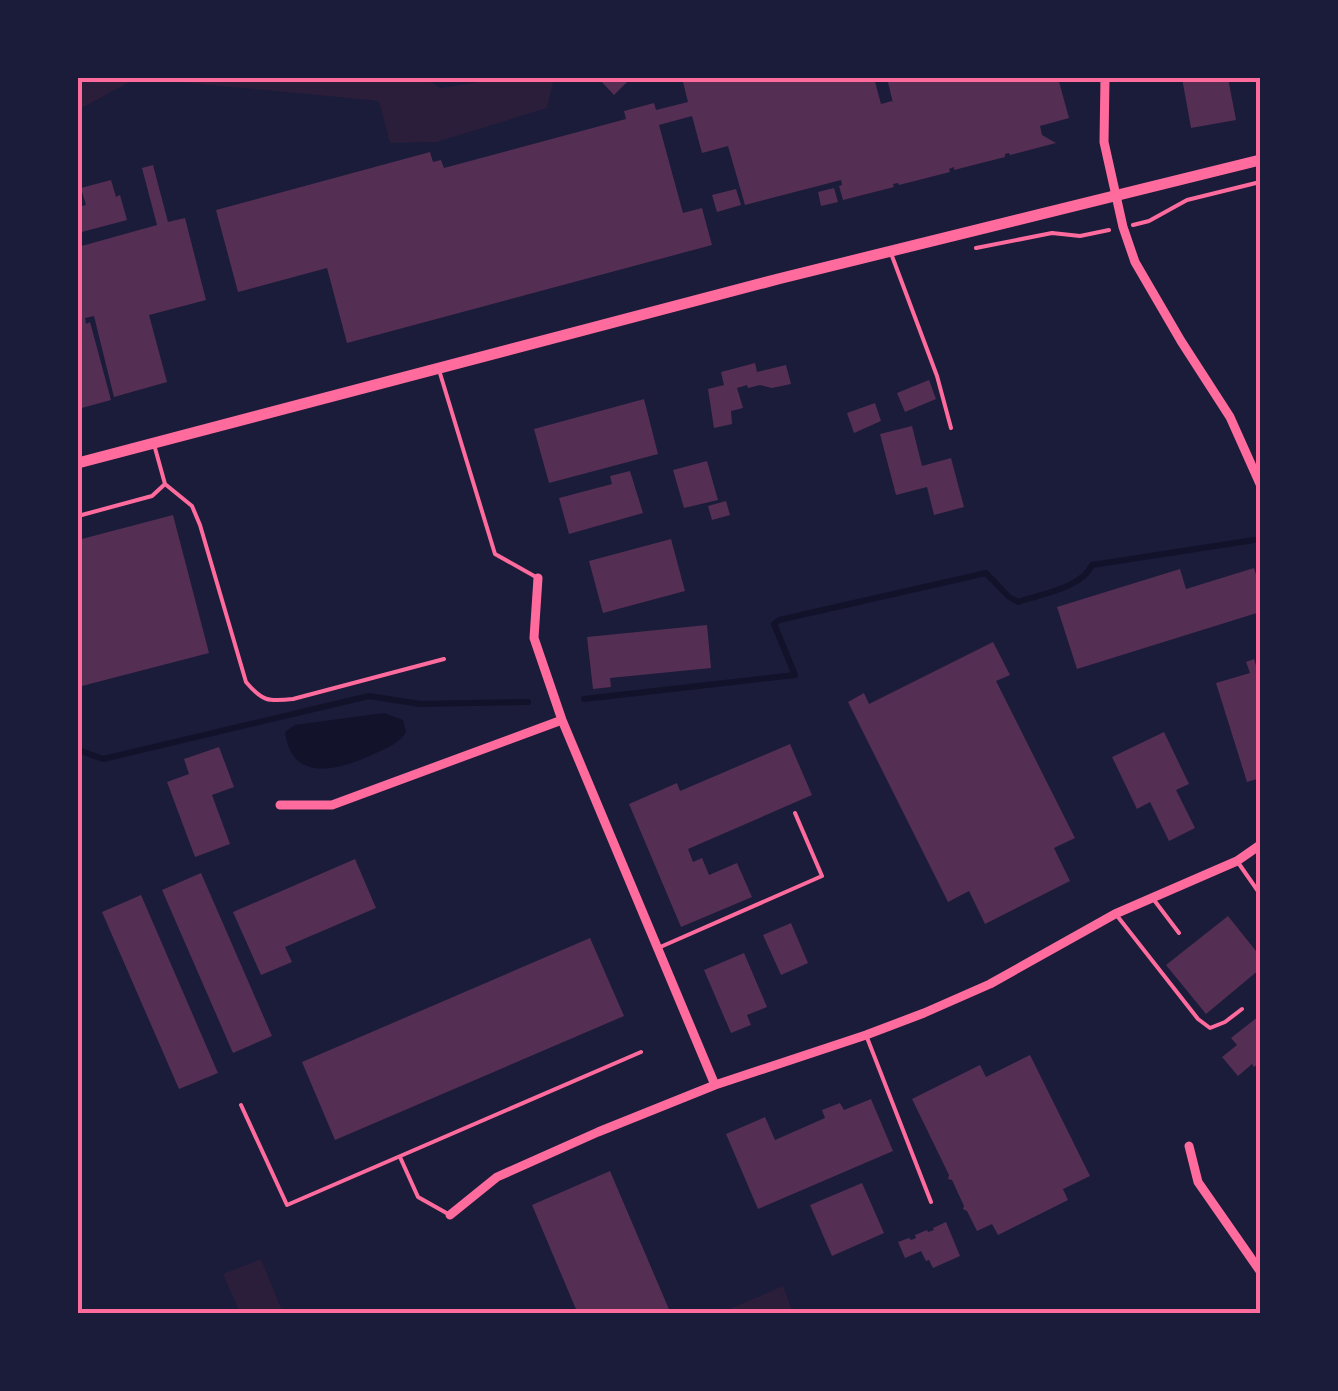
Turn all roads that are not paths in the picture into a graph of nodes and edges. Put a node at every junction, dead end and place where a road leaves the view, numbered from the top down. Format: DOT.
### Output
graph roads {
  1 [pos="1105,78"];
  2 [pos="1260,160"];
  3 [pos="1117,196"];
  4 [pos="890,252"];
  5 [pos="439,370"];
  6 [pos="952,428"];
  7 [pos="154,443"];
  8 [pos="78,463"];
  9 [pos="165,484"];
  10 [pos="1260,484"];
  11 [pos="78,516"];
  12 [pos="538,578"];
  13 [pos="444,659"];
  14 [pos="562,720"];
  15 [pos="280,806"];
  16 [pos="795,813"];
  17 [pos="1260,845"];
  18 [pos="1237,860"];
  19 [pos="1260,894"];
  20 [pos="1152,896"];
  21 [pos="1114,914"];
  22 [pos="1180,933"];
  23 [pos="658,948"];
  24 [pos="1242,1009"];
  25 [pos="866,1035"];
  26 [pos="641,1052"];
  27 [pos="714,1085"];
  28 [pos="242,1104"];
  29 [pos="1189,1146"];
  30 [pos="400,1157"];
  31 [pos="931,1202"];
  32 [pos="450,1215"];
  33 [pos="1260,1271"];
  1 -- 3 [label="street"];
  2 -- 3 [label="main road"];
  3 -- 4 [label="main road"];
  3 -- 10 [label="street"];
  4 -- 5 [label="main road"];
  4 -- 6 [label="lane"];
  5 -- 7 [label="main road"];
  5 -- 12 [label="lane"];
  7 -- 8 [label="main road"];
  7 -- 9 [label="lane"];
  9 -- 11 [label="lane"];
  9 -- 13 [label="lane"];
  12 -- 14 [label="street"];
  14 -- 15 [label="street"];
  14 -- 23 [label="street"];
  16 -- 23 [label="lane"];
  17 -- 18 [label="street"];
  18 -- 19 [label="lane"];
  18 -- 20 [label="street"];
  20 -- 21 [label="street"];
  20 -- 22 [label="lane"];
  21 -- 24 [label="lane"];
  21 -- 25 [label="street"];
  23 -- 27 [label="street"];
  25 -- 27 [label="street"];
  25 -- 31 [label="lane"];
  26 -- 30 [label="lane"];
  27 -- 32 [label="street"];
  28 -- 30 [label="lane"];
  29 -- 33 [label="street"];
  30 -- 32 [label="lane"];
}
